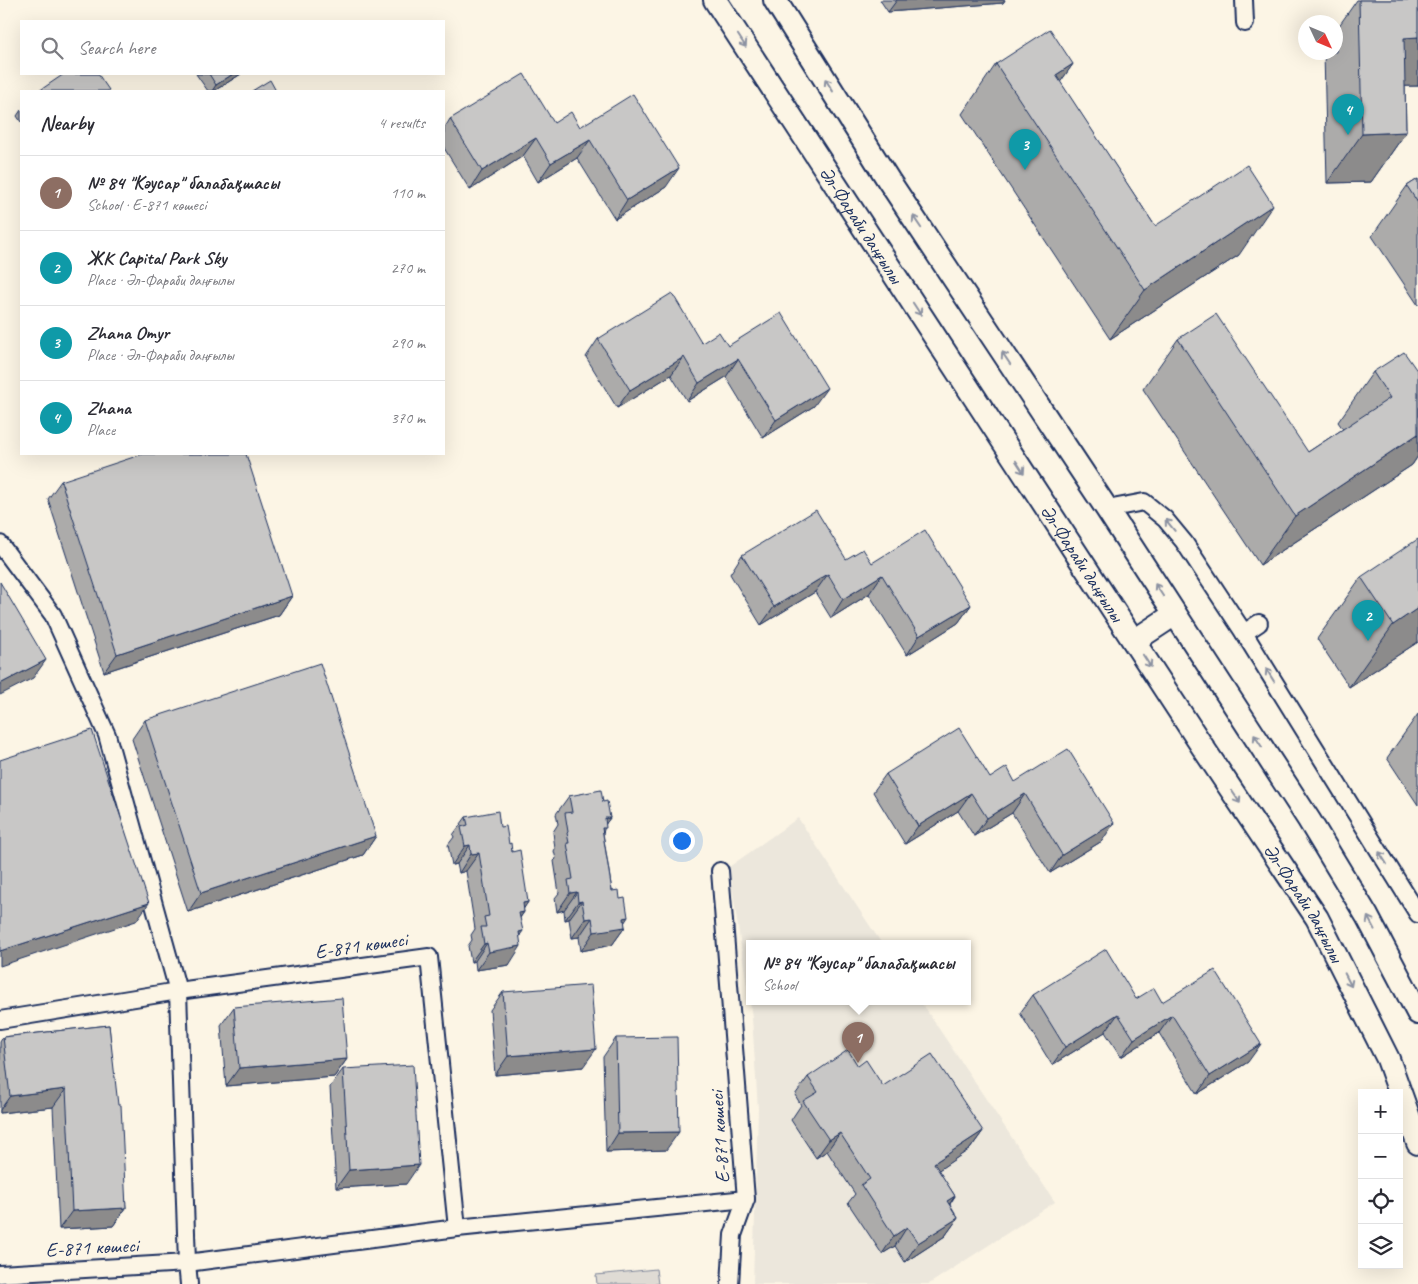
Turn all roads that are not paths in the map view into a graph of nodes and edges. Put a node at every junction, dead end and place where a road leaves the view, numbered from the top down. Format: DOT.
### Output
graph roads {
  1 [pos="715,0"];
  2 [pos="776,0"];
  3 [pos="1244,0"];
  4 [pos="1245,23"];
  5 [pos="1107,509"];
  6 [pos="0,544"];
  7 [pos="1175,614"];
  8 [pos="1259,623"];
  9 [pos="1244,633"];
  10 [pos="1134,641"];
  11 [pos="720,871"];
  12 [pos="1418,914"];
  13 [pos="178,991"];
  14 [pos="1418,1013"];
  15 [pos="0,1020"];
  16 [pos="1418,1143"];
  17 [pos="746,1199"];
  18 [pos="456,1228"];
  19 [pos="187,1263"];
  20 [pos="0,1274"];
  21 [pos="189,1284"];
  22 [pos="730,1284"];
  1 -- 10 [label="main road, Әл-Фараби даңғылы, one-way"];
  5 -- 2 [label="main road, one-way"];
  3 -- 4 [label="street"];
  7 -- 5 [label="main road, one-way"];
  9 -- 5 [label="street, one-way"];
  6 -- 13 [label="street"];
  7 -- 10 [label="main road"];
  14 -- 7 [label="main road, one-way"];
  8 -- 9 [label="street"];
  12 -- 9 [label="street, one-way"];
  10 -- 16 [label="main road, Әл-Фараби даңғылы, one-way"];
  11 -- 17 [label="street, Е-871 көшесі"];
  13 -- 15 [label="street, Е-871 көшесі"];
  13 -- 18 [label="street, Е-871 көшесі"];
  13 -- 19 [label="street"];
  17 -- 18 [label="street, Е-871 көшесі"];
  17 -- 22 [label="street"];
  18 -- 19 [label="street, Е-871 көшесі"];
  19 -- 20 [label="street, Е-871 көшесі"];
  19 -- 21 [label="street"];
}
